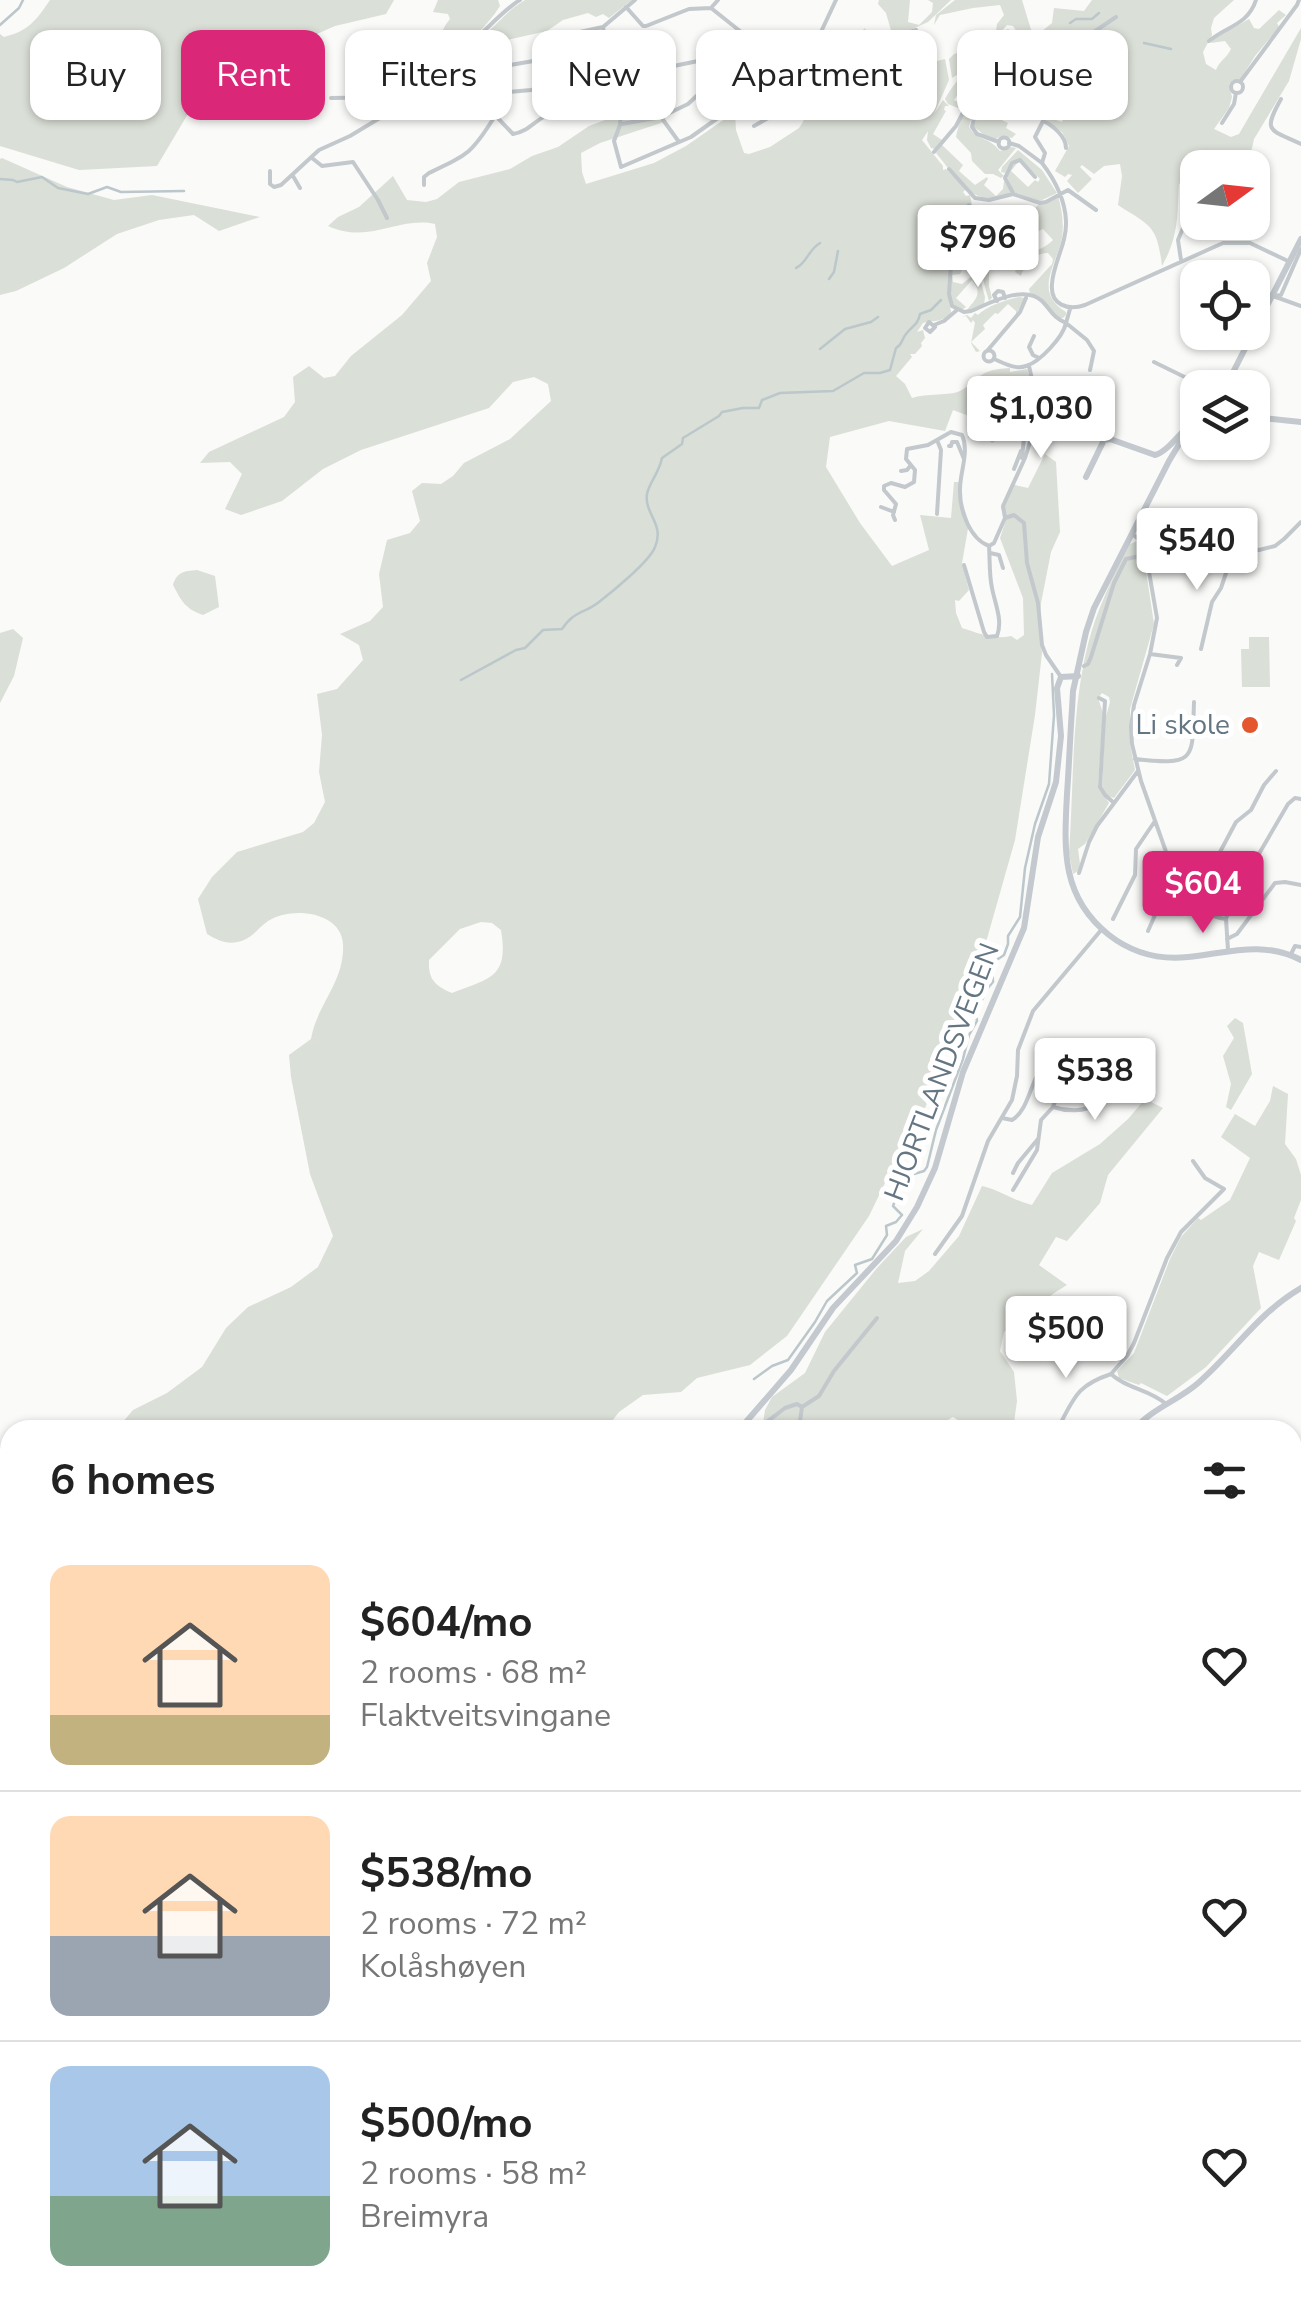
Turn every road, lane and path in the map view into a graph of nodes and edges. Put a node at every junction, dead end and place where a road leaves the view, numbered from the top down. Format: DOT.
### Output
graph roads {
  1 [pos="520,0"];
  2 [pos="635,0"];
  3 [pos="718,0"];
  4 [pos="836,0"];
  5 [pos="1256,0"];
  6 [pos="1298,0"];
  7 [pos="626,7"];
  8 [pos="710,8"];
  9 [pos="1116,17"];
  10 [pos="604,27"];
  11 [pos="481,30"];
  12 [pos="590,30"];
  13 [pos="604,30"];
  14 [pos="822,30"];
  15 [pos="1209,41"];
  16 [pos="676,65"];
  17 [pos="331,98"];
  18 [pos="345,98"];
  19 [pos="1282,100"];
  20 [pos="376,120"];
  21 [pos="492,120"];
  22 [pos="498,120"];
  23 [pos="541,120"];
  24 [pos="620,120"];
  25 [pos="646,120"];
  26 [pos="663,120"];
  27 [pos="714,120"];
  28 [pos="765,120"];
  29 [pos="959,120"];
  30 [pos="974,120"];
  31 [pos="1043,121"];
  32 [pos="1222,123"];
  33 [pos="620,125"];
  34 [pos="754,126"];
  35 [pos="679,142"];
  36 [pos="1301,144"];
  37 [pos="1066,148"];
  38 [pos="934,152"];
  39 [pos="312,158"];
  40 [pos="1042,162"];
  41 [pos="948,169"];
  42 [pos="270,171"];
  43 [pos="293,176"];
  44 [pos="1035,177"];
  45 [pos="424,185"];
  46 [pos="300,188"];
  47 [pos="1013,194"];
  48 [pos="975,198"];
  49 [pos="1096,210"];
  50 [pos="387,218"];
  51 [pos="1180,235"];
  52 [pos="1301,238"];
  53 [pos="1300,253"];
  54 [pos="1180,260"];
  55 [pos="1181,260"];
  56 [pos="1290,262"];
  57 [pos="1273,296"];
  58 [pos="1026,298"];
  59 [pos="1270,301"];
  60 [pos="1301,306"];
  61 [pos="1070,309"];
  62 [pos="957,310"];
  63 [pos="1066,323"];
  64 [pos="934,326"];
  65 [pos="1034,336"];
  66 [pos="1038,358"];
  67 [pos="1154,362"];
  68 [pos="1028,366"];
  69 [pos="1090,370"];
  70 [pos="1180,375"];
  71 [pos="1035,393"];
  72 [pos="1027,408"];
  73 [pos="1270,419"];
  74 [pos="1301,422"];
  75 [pos="1034,426"];
  76 [pos="1180,431"];
  77 [pos="938,440"];
  78 [pos="1180,444"];
  79 [pos="949,446"];
  80 [pos="1024,447"];
  81 [pos="964,459"];
  82 [pos="1021,463"];
  83 [pos="910,465"];
  84 [pos="1014,469"];
  85 [pos="901,471"];
  86 [pos="1086,477"];
  87 [pos="881,508"];
  88 [pos="894,512"];
  89 [pos="936,514"];
  90 [pos="1005,518"];
  91 [pos="895,520"];
  92 [pos="1301,522"];
  93 [pos="1132,534"];
  94 [pos="990,546"];
  95 [pos="1231,546"];
  96 [pos="990,553"];
  97 [pos="1145,555"];
  98 [pos="964,565"];
  99 [pos="1003,568"];
  100 [pos="1148,570"];
  101 [pos="1201,649"];
  102 [pos="1150,654"];
  103 [pos="1177,665"];
  104 [pos="1084,666"];
  105 [pos="1061,676"];
  106 [pos="1078,676"];
  107 [pos="1100,698"];
  108 [pos="1194,702"];
  109 [pos="1135,758"];
  110 [pos="1276,771"];
  111 [pos="1138,772"];
  112 [pos="1301,799"];
  113 [pos="1113,802"];
  114 [pos="1155,821"];
  115 [pos="1079,872"];
  116 [pos="1301,886"];
  117 [pos="1181,887"];
  118 [pos="1204,912"];
  119 [pos="1226,919"];
  120 [pos="1113,920"];
  121 [pos="1102,929"];
  122 [pos="1148,931"];
  123 [pos="1227,939"];
  124 [pos="1301,947"];
  125 [pos="1228,950"];
  126 [pos="1290,956"];
  127 [pos="1301,960"];
  128 [pos="1108,1078"];
  129 [pos="1053,1106"];
  130 [pos="1002,1118"];
  131 [pos="1038,1138"];
  132 [pos="1193,1161"];
  133 [pos="1013,1173"];
  134 [pos="1013,1190"];
  135 [pos="935,1254"];
  136 [pos="1301,1288"];
  137 [pos="877,1318"];
  138 [pos="1111,1374"];
  139 [pos="1166,1404"];
  140 [pos="802,1407"];
  141 [pos="748,1420"];
  142 [pos="770,1420"];
  143 [pos="800,1420"];
  144 [pos="1063,1420"];
  145 [pos="1143,1420"];
  1 -- 11 [label="street"];
  2 -- 7 [label="street"];
  3 -- 8 [label="street"];
  4 -- 14 [label="street"];
  5 -- 15 [label="street"];
  6 -- 32 [label="street"];
  7 -- 8 [label="street"];
  7 -- 10 [label="street"];
  8 -- 16 [label="street"];
  9 -- 31 [label="street"];
  10 -- 12 [label="street"];
  10 -- 13 [label="street"];
  17 -- 18 [label="street"];
  19 -- 36 [label="street"];
  20 -- 39 [label="street"];
  21 -- 45 [label="street"];
  22 -- 23 [label="street"];
  24 -- 33 [label="street"];
  25 -- 33 [label="street"];
  26 -- 35 [label="street"];
  27 -- 35 [label="street"];
  28 -- 34 [label="street"];
  29 -- 38 [label="street"];
  30 -- 40 [label="street"];
  31 -- 37 [label="street"];
  31 -- 40 [label="street"];
  33 -- 35 [label="street"];
  39 -- 43 [label="street"];
  39 -- 50 [label="street"];
  40 -- 61 [label="street"];
  41 -- 48 [label="street"];
  42 -- 43 [label="street"];
  43 -- 46 [label="street"];
  44 -- 47 [label="street"];
  47 -- 48 [label="street"];
  47 -- 49 [label="street"];
  48 -- 62 [label="street"];
  51 -- 55 [label="street"];
  52 -- 56 [label="street"];
  53 -- 57 [label="street"];
  54 -- 61 [label="street"];
  55 -- 56 [label="street"];
  56 -- 57 [label="street"];
  57 -- 59 [label="street"];
  57 -- 60 [label="street"];
  58 -- 68 [label="street"];
  61 -- 63 [label="street"];
  62 -- 63 [label="street"];
  62 -- 64 [label="street"];
  63 -- 66 [label="street"];
  63 -- 69 [label="street"];
  65 -- 66 [label="street"];
  66 -- 68 [label="street"];
  67 -- 70 [label="street"];
  68 -- 71 [label="street"];
  72 -- 80 [label="street"];
  73 -- 74 [label="street"];
  75 -- 82 [label="street"];
  76 -- 86 [label="street"];
  77 -- 81 [label="street"];
  77 -- 83 [label="street"];
  77 -- 89 [label="street"];
  78 -- 93 [label="street"];
  79 -- 81 [label="street"];
  80 -- 82 [label="street"];
  80 -- 84 [label="street"];
  81 -- 94 [label="street"];
  82 -- 90 [label="street"];
  83 -- 85 [label="street"];
  83 -- 88 [label="street"];
  87 -- 88 [label="street"];
  88 -- 91 [label="street"];
  90 -- 94 [label="street"];
  90 -- 105 [label="street"];
  92 -- 95 [label="street"];
  93 -- 97 [label="street"];
  93 -- 106 [label="street"];
  94 -- 96 [label="street"];
  95 -- 100 [label="street"];
  95 -- 101 [label="street"];
  96 -- 98 [label="street"];
  96 -- 99 [label="street"];
  97 -- 100 [label="street"];
  97 -- 104 [label="street"];
  100 -- 102 [label="street"];
  102 -- 103 [label="street"];
  102 -- 109 [label="street"];
  105 -- 106 [label="street"];
  105 -- 141 [label="street, HJORTLANDSVEGEN"];
  106 -- 121 [label="street"];
  107 -- 113 [label="street"];
  108 -- 109 [label="street"];
  109 -- 111 [label="street"];
  110 -- 118 [label="street"];
  111 -- 113 [label="street"];
  111 -- 114 [label="street"];
  112 -- 119 [label="street"];
  113 -- 115 [label="street"];
  114 -- 120 [label="street"];
  114 -- 122 [label="street"];
  116 -- 123 [label="street"];
  117 -- 118 [label="street"];
  118 -- 119 [label="street"];
  119 -- 123 [label="street"];
  121 -- 125 [label="street"];
  121 -- 130 [label="street"];
  123 -- 125 [label="street"];
  124 -- 126 [label="street"];
  125 -- 126 [label="street"];
  126 -- 127 [label="street"];
  128 -- 129 [label="street"];
  129 -- 130 [label="street"];
  129 -- 131 [label="street"];
  130 -- 135 [label="street"];
  131 -- 133 [label="street"];
  131 -- 134 [label="street"];
  132 -- 138 [label="street"];
  136 -- 139 [label="street"];
  137 -- 140 [label="street"];
  138 -- 139 [label="street"];
  138 -- 144 [label="street"];
  139 -- 145 [label="street"];
  140 -- 142 [label="street"];
  140 -- 143 [label="street"];
}
